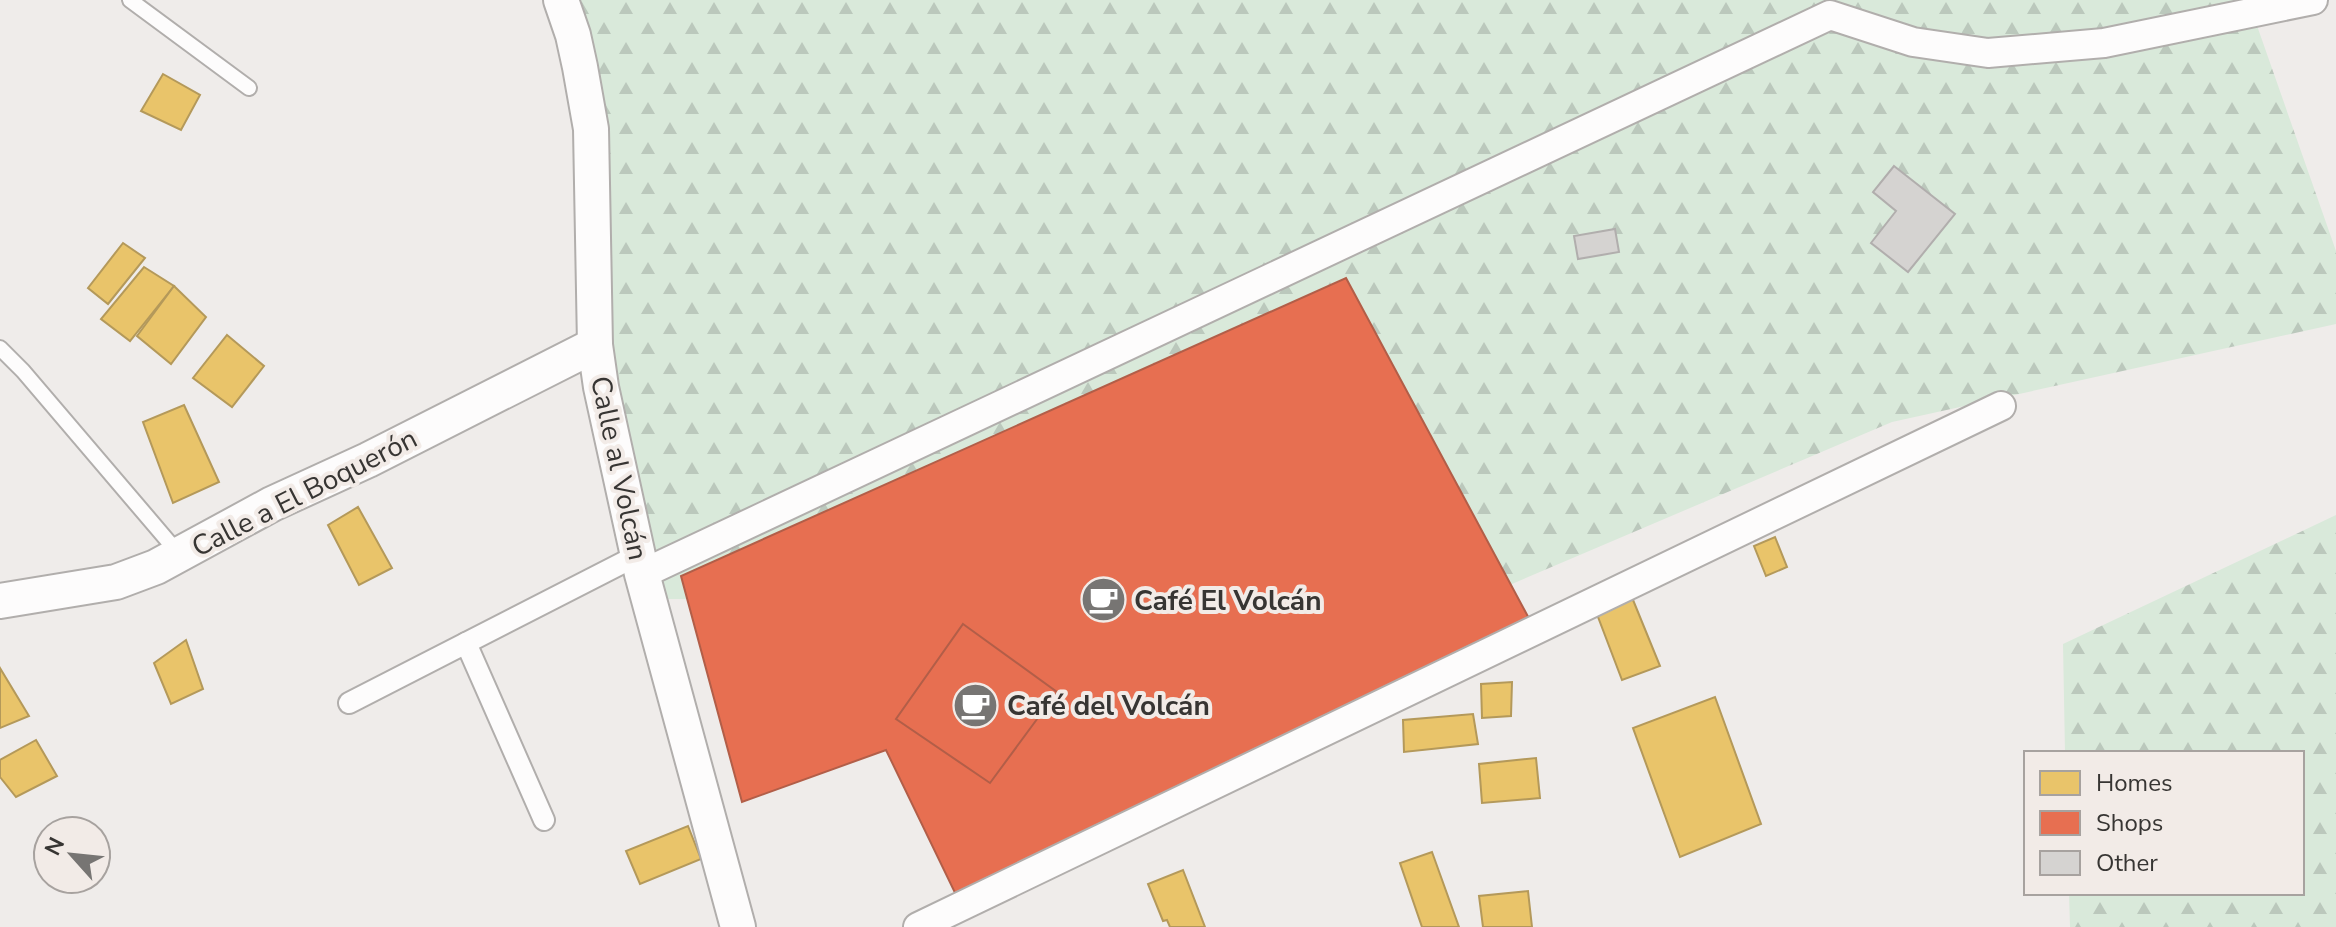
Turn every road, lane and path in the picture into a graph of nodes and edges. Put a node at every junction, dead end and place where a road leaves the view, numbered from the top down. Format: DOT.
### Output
graph roads {
  1 [pos="130,0"];
  2 [pos="561,0"];
  3 [pos="2313,0"];
  4 [pos="249,88"];
  5 [pos="595,345"];
  6 [pos="0,348"];
  7 [pos="2001,406"];
  8 [pos="179,554"];
  9 [pos="640,564"];
  10 [pos="0,601"];
  11 [pos="466,643"];
  12 [pos="349,703"];
  13 [pos="544,820"];
  14 [pos="738,927"];
  15 [pos="918,927"];
  1 -- 4 [label="lane"];
  2 -- 5 [label="street, Calle al Volcán"];
  3 -- 9 [label="street"];
  5 -- 8 [label="street, Calle a El Boquerón"];
  5 -- 9 [label="street, Calle al Volcán"];
  6 -- 8 [label="lane"];
  7 -- 15 [label="street"];
  8 -- 10 [label="street, Calle a El Boquerón"];
  9 -- 11 [label="street"];
  9 -- 14 [label="street, Calle al Volcán"];
  11 -- 12 [label="street"];
  11 -- 13 [label="street"];
}
